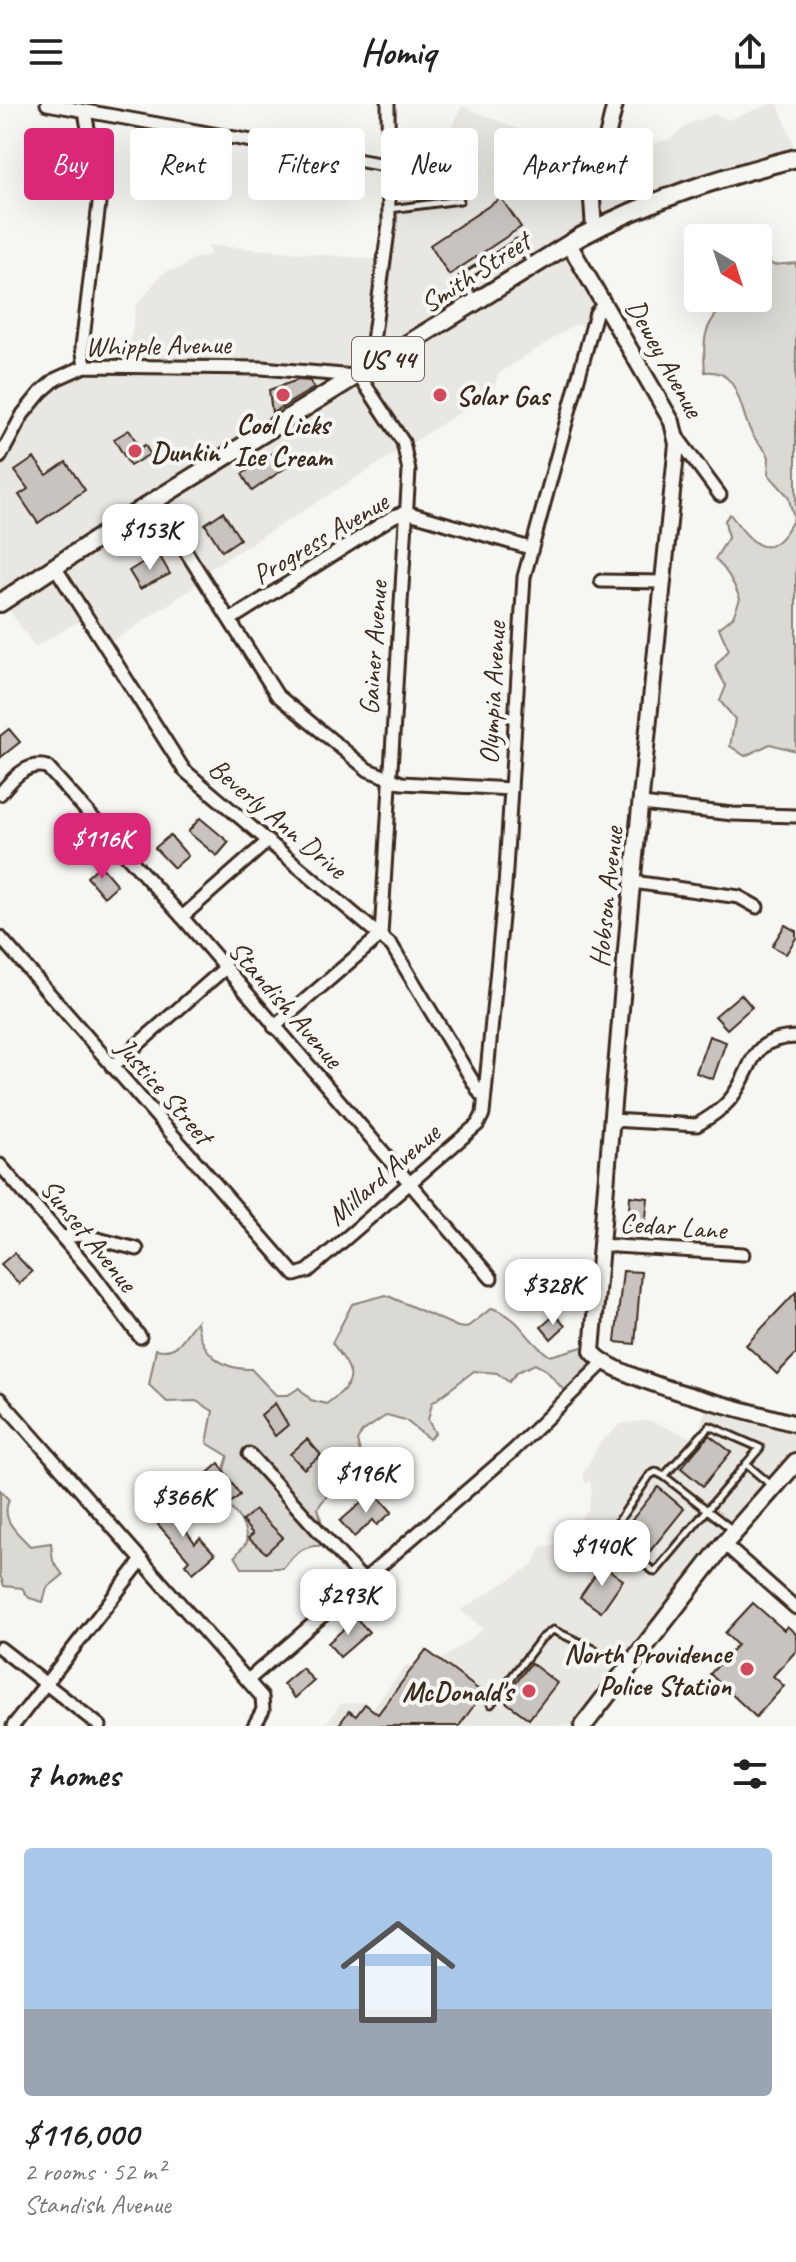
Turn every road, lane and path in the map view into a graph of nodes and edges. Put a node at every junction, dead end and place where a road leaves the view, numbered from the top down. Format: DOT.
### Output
graph roads {
  1 [pos="47,104"];
  2 [pos="388,104"];
  3 [pos="615,104"];
  4 [pos="85,112"];
  5 [pos="389,128"];
  6 [pos="796,158"];
  7 [pos="381,164"];
  8 [pos="389,200"];
  9 [pos="460,200"];
  10 [pos="389,210"];
  11 [pos="594,229"];
  12 [pos="569,244"];
  13 [pos="533,266"];
  14 [pos="477,302"];
  15 [pos="604,304"];
  16 [pos="85,366"];
  17 [pos="360,377"];
  18 [pos="675,433"];
  19 [pos="0,457"];
  20 [pos="720,495"];
  21 [pos="154,501"];
  22 [pos="406,512"];
  23 [pos="530,548"];
  24 [pos="55,567"];
  25 [pos="601,581"];
  26 [pos="663,582"];
  27 [pos="0,603"];
  28 [pos="230,620"];
  29 [pos="389,779"];
  30 [pos="511,789"];
  31 [pos="1,790"];
  32 [pos="641,804"];
  33 [pos="796,816"];
  34 [pos="268,841"];
  35 [pos="633,882"];
  36 [pos="757,907"];
  37 [pos="182,917"];
  38 [pos="381,935"];
  39 [pos="0,937"];
  40 [pos="224,969"];
  41 [pos="274,1027"];
  42 [pos="796,1037"];
  43 [pos="112,1067"];
  44 [pos="482,1096"];
  45 [pos="612,1120"];
  46 [pos="0,1165"];
  47 [pos="409,1183"];
  48 [pos="62,1237"];
  49 [pos="600,1245"];
  50 [pos="137,1249"];
  51 [pos="743,1254"];
  52 [pos="295,1275"];
  53 [pos="491,1278"];
  54 [pos="140,1337"];
  55 [pos="603,1363"];
  56 [pos="0,1399"];
  57 [pos="796,1424"];
  58 [pos="249,1454"];
  59 [pos="796,1462"];
  60 [pos="746,1464"];
  61 [pos="664,1476"];
  62 [pos="773,1487"];
  63 [pos="706,1509"];
  64 [pos="730,1537"];
  65 [pos="142,1560"];
  66 [pos="363,1580"];
  67 [pos="796,1608"];
  68 [pos="0,1648"];
  69 [pos="594,1649"];
  70 [pos="248,1680"];
  71 [pos="45,1684"];
  72 [pos="491,1704"];
  73 [pos="13,1726"];
  74 [pos="100,1726"];
  75 [pos="254,1726"];
  76 [pos="583,1726"];
  1 -- 4 [label="street"];
  2 -- 5 [label="street"];
  3 -- 11 [label="street"];
  4 -- 7 [label="street"];
  4 -- 16 [label="street"];
  6 -- 11 [label="main road, Smith Street / US 44"];
  8 -- 10 [label="street"];
  9 -- 10 [label="lane"];
  10 -- 17 [label="street"];
  11 -- 12 [label="main road, Smith Street / US 44"];
  12 -- 13 [label="main road, Smith Street / US 44"];
  12 -- 15 [label="street, Dewey Avenue"];
  13 -- 14 [label="main road, Smith Street / US 44"];
  13 -- 14 [label="lane"];
  14 -- 17 [label="main road, Smith Street / US 44"];
  15 -- 18 [label="street, Dewey Avenue"];
  15 -- 23 [label="street, Olympia Avenue"];
  16 -- 17 [label="street, Whipple Avenue"];
  16 -- 19 [label="street, Whipple Avenue"];
  17 -- 21 [label="main road, Smith Street / US 44"];
  17 -- 22 [label="street, Gainer Avenue"];
  18 -- 20 [label="street, Dewey Avenue"];
  18 -- 26 [label="street, Hobson Avenue"];
  21 -- 24 [label="main road, Smith Street / US 44"];
  21 -- 28 [label="street"];
  22 -- 23 [label="street, Progress Avenue"];
  22 -- 28 [label="street, Progress Avenue"];
  22 -- 29 [label="street, Gainer Avenue"];
  23 -- 30 [label="street, Olympia Avenue"];
  24 -- 27 [label="main road, Smith Street / US 44"];
  24 -- 34 [label="street, Beverly Ann Drive"];
  25 -- 26 [label="street"];
  26 -- 32 [label="street, Hobson Avenue"];
  28 -- 29 [label="street"];
  29 -- 30 [label="street"];
  29 -- 38 [label="street, Gainer Avenue"];
  30 -- 44 [label="street, Olympia Avenue"];
  31 -- 37 [label="street, Standish Avenue"];
  32 -- 33 [label="street"];
  32 -- 35 [label="street, Hobson Avenue"];
  34 -- 37 [label="street"];
  34 -- 38 [label="street, Beverly Ann Drive"];
  35 -- 36 [label="street"];
  35 -- 45 [label="street, Hobson Avenue"];
  37 -- 40 [label="street, Standish Avenue"];
  38 -- 41 [label="street"];
  38 -- 44 [label="street, Beverly Ann Drive"];
  39 -- 43 [label="street, Justice Street"];
  40 -- 41 [label="street, Standish Avenue"];
  40 -- 43 [label="street"];
  41 -- 47 [label="street, Standish Avenue"];
  42 -- 45 [label="street"];
  43 -- 52 [label="street, Justice Street"];
  44 -- 47 [label="street, Millard Avenue"];
  45 -- 49 [label="street, Hobson Avenue"];
  46 -- 48 [label="street, Sunset Avenue"];
  47 -- 52 [label="street, Millard Avenue"];
  47 -- 53 [label="street, Standish Avenue"];
  48 -- 50 [label="street"];
  48 -- 54 [label="street, Sunset Avenue"];
  49 -- 51 [label="street, Cedar Lane"];
  49 -- 55 [label="street, Hobson Avenue"];
  55 -- 57 [label="street"];
  55 -- 66 [label="street"];
  56 -- 65 [label="street"];
  58 -- 66 [label="street"];
  59 -- 62 [label="main road"];
  60 -- 61 [label="lane"];
  60 -- 62 [label="lane"];
  60 -- 63 [label="lane"];
  61 -- 63 [label="lane"];
  61 -- 63 [label="lane"];
  62 -- 64 [label="main road"];
  63 -- 64 [label="lane"];
  64 -- 67 [label="street"];
  64 -- 76 [label="main road"];
  65 -- 70 [label="street"];
  65 -- 71 [label="street"];
  66 -- 70 [label="street"];
  68 -- 71 [label="street"];
  69 -- 72 [label="lane"];
  70 -- 75 [label="street"];
  71 -- 73 [label="street"];
  71 -- 74 [label="street"];
}
